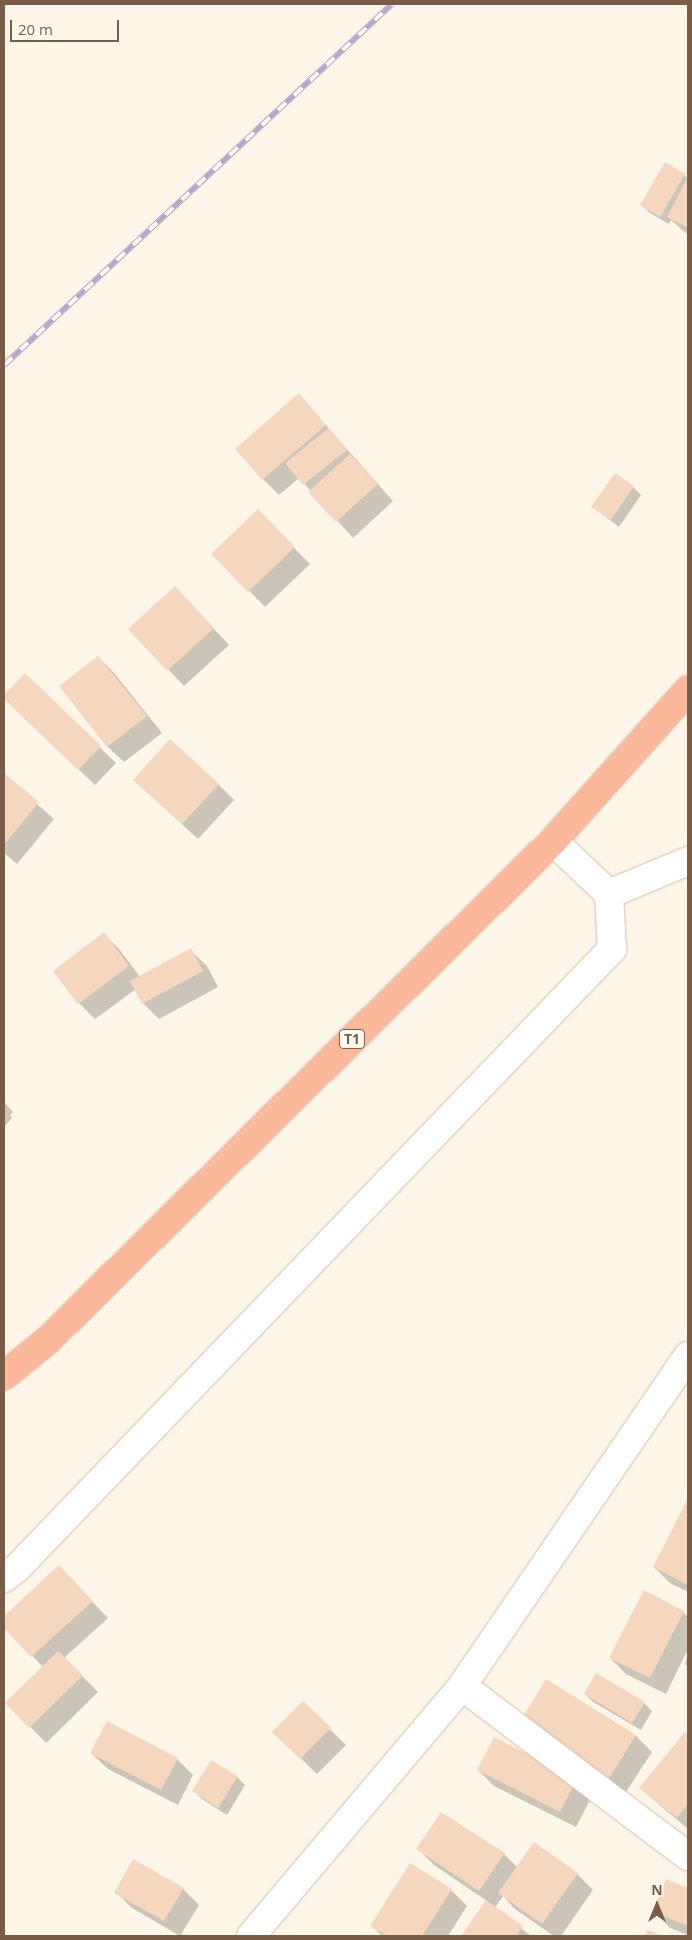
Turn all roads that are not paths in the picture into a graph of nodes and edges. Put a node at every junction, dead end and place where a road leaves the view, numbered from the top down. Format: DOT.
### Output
graph roads {
  1 [pos="688,690"];
  2 [pos="553,841"];
  3 [pos="688,861"];
  4 [pos="609,894"];
  5 [pos="688,1356"];
  6 [pos="4,1376"];
  7 [pos="4,1578"];
  8 [pos="462,1686"];
  9 [pos="688,1856"];
  10 [pos="251,1936"];
  1 -- 2 [label="highway, T1"];
  2 -- 4 [label="street"];
  2 -- 6 [label="highway, T1"];
  3 -- 4 [label="street"];
  4 -- 7 [label="street"];
  5 -- 8 [label="street"];
  8 -- 9 [label="street"];
  8 -- 10 [label="street"];
}
